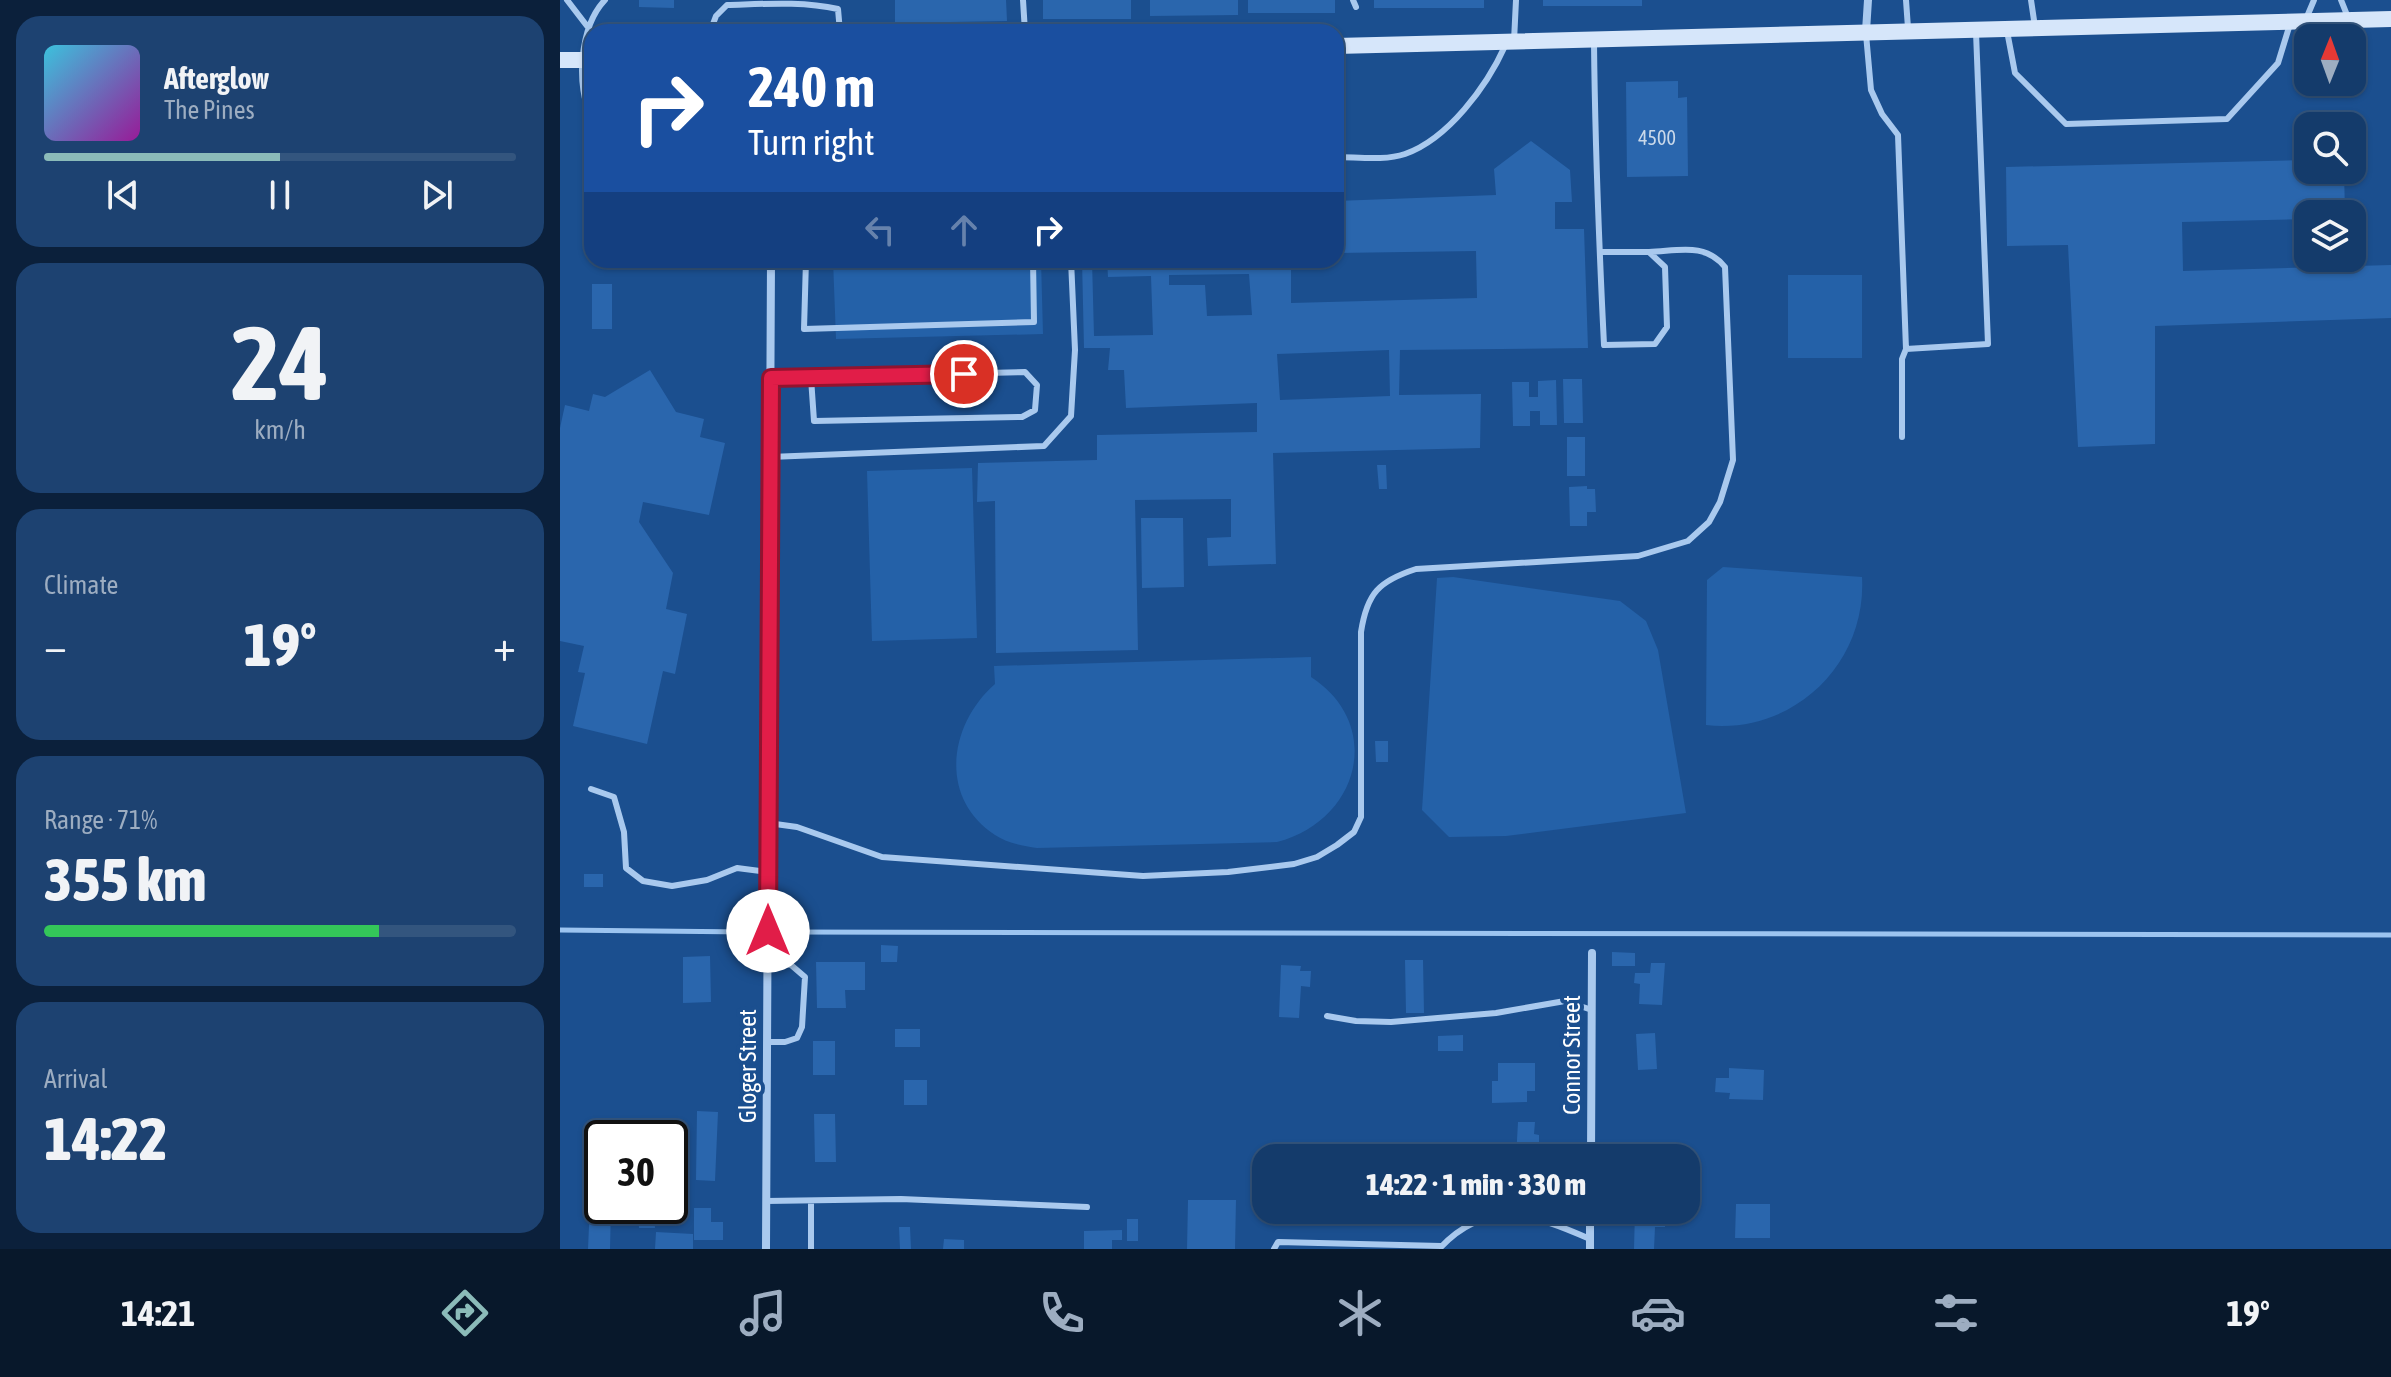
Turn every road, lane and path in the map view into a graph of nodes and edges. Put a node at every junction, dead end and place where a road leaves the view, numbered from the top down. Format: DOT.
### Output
graph roads {
  1 [pos="567,0"];
  2 [pos="605,0"];
  3 [pos="1023,0"];
  4 [pos="1516,0"];
  5 [pos="1868,0"];
  6 [pos="1906,0"];
  7 [pos="2031,0"];
  8 [pos="2314,0"];
  9 [pos="2341,0"];
  10 [pos="2391,19"];
  11 [pos="2349,20"];
  12 [pos="2298,21"];
  13 [pos="585,24"];
  14 [pos="588,24"];
  15 [pos="713,24"];
  16 [pos="839,24"];
  17 [pos="1024,24"];
  18 [pos="2035,27"];
  19 [pos="2006,28"];
  20 [pos="1908,29"];
  21 [pos="1976,29"];
  22 [pos="1866,31"];
  23 [pos="1594,38"];
  24 [pos="1511,41"];
  25 [pos="1344,46"];
  26 [pos="560,60"];
  27 [pos="584,60"];
  28 [pos="1344,157"];
  29 [pos="1600,252"];
  30 [pos="1649,252"];
  31 [pos="771,268"];
  32 [pos="806,268"];
  33 [pos="1033,268"];
  34 [pos="1071,268"];
  35 [pos="1906,349"];
  36 [pos="771,378"];
  37 [pos="811,378"];
  38 [pos="1902,437"];
  39 [pos="770,457"];
  40 [pos="591,789"];
  41 [pos="768,823"];
  42 [pos="768,872"];
  43 [pos="1592,953"];
  44 [pos="768,961"];
  45 [pos="1592,1010"];
  46 [pos="1327,1016"];
  47 [pos="767,1042"];
  48 [pos="1591,1144"];
  49 [pos="766,1201"];
  50 [pos="811,1201"];
  51 [pos="1087,1207"];
  52 [pos="1590,1244"];
  53 [pos="1440,1247"];
  54 [pos="766,1249"];
  55 [pos="811,1249"];
  56 [pos="1274,1249"];
  1 -- 13 [label="lane"];
  2 -- 14 [label="lane"];
  3 -- 17 [label="lane"];
  4 -- 24 [label="lane"];
  5 -- 22 [label="street"];
  6 -- 20 [label="lane"];
  7 -- 18 [label="lane"];
  8 -- 12 [label="lane"];
  9 -- 11 [label="lane"];
  10 -- 11 [label="main road"];
  11 -- 12 [label="main road"];
  12 -- 18 [label="main road"];
  12 -- 19 [label="lane"];
  15 -- 16 [label="lane"];
  18 -- 19 [label="main road"];
  19 -- 21 [label="main road"];
  20 -- 21 [label="main road"];
  20 -- 22 [label="main road"];
  21 -- 35 [label="lane"];
  22 -- 23 [label="main road"];
  22 -- 35 [label="lane"];
  23 -- 24 [label="main road"];
  23 -- 29 [label="lane"];
  24 -- 25 [label="main road"];
  24 -- 28 [label="lane"];
  26 -- 27 [label="main road"];
  29 -- 30 [label="lane"];
  29 -- 30 [label="lane"];
  30 -- 41 [label="lane"];
  31 -- 36 [label="street, Gloger Street"];
  32 -- 33 [label="lane"];
  34 -- 39 [label="lane"];
  35 -- 38 [label="lane"];
  36 -- 37 [label="lane"];
  36 -- 39 [label="street, Gloger Street"];
  37 -- 37 [label="lane"];
  39 -- 41 [label="street, Gloger Street"];
  40 -- 42 [label="lane"];
  41 -- 42 [label="street, Gloger Street"];
  42 -- 44 [label="street, Gloger Street"];
  43 -- 45 [label="street, Connor Street"];
  44 -- 47 [label="street, Gloger Street"];
  44 -- 47 [label="lane"];
  45 -- 46 [label="lane"];
  45 -- 48 [label="street, Connor Street"];
  47 -- 49 [label="street, Gloger Street"];
  49 -- 50 [label="lane"];
  49 -- 54 [label="street, Gloger Street"];
  50 -- 51 [label="lane"];
  50 -- 55 [label="lane"];
  52 -- 53 [label="lane"];
  53 -- 56 [label="lane"];
}
